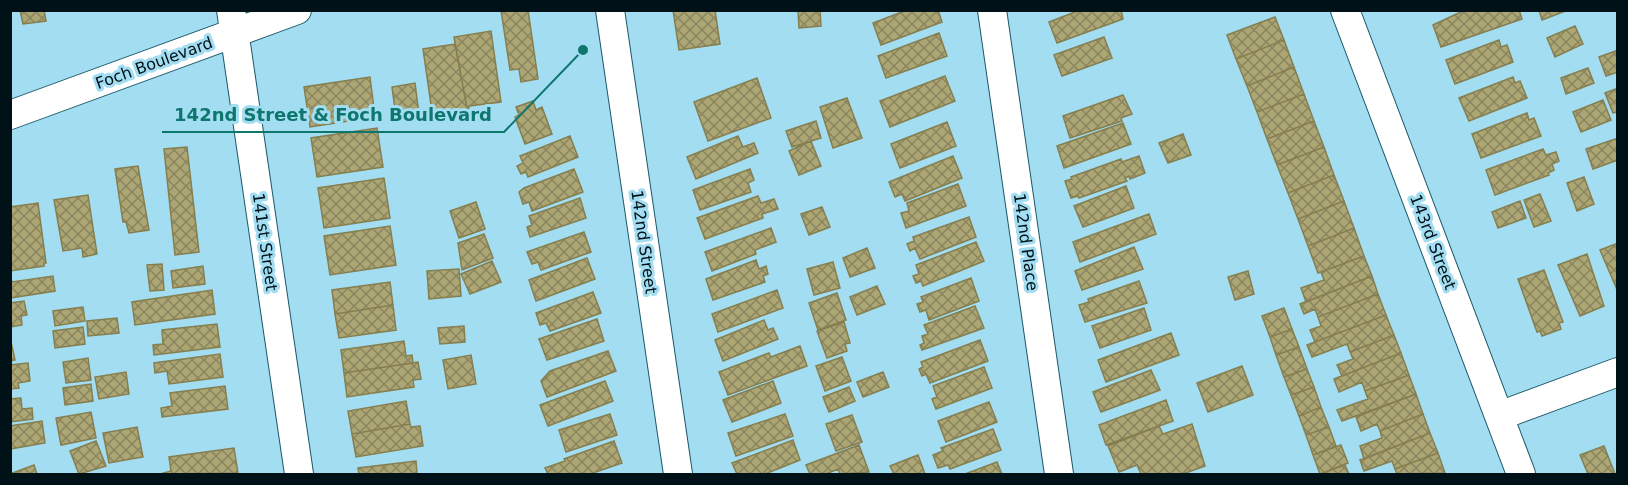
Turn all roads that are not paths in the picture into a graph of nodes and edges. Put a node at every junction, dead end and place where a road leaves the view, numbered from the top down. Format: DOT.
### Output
graph roads {
  1 [pos="297,10"];
  2 [pos="610,10"];
  3 [pos="992,10"];
  4 [pos="1345,10"];
  5 [pos="233,22"];
  6 [pos="10,115"];
  7 [pos="1617,372"];
  8 [pos="1499,416"];
  9 [pos="298,474"];
  10 [pos="678,474"];
  11 [pos="1059,474"];
  12 [pos="1521,474"];
  1 -- 5 [label="street, Foch Boulevard"];
  2 -- 10 [label="street, 142nd Street"];
  3 -- 11 [label="street, 142nd Place"];
  4 -- 8 [label="street, 143rd Street"];
  5 -- 6 [label="street, Foch Boulevard"];
  5 -- 9 [label="street, 141st Street"];
  7 -- 8 [label="street"];
  8 -- 12 [label="street, 143rd Street"];
}
